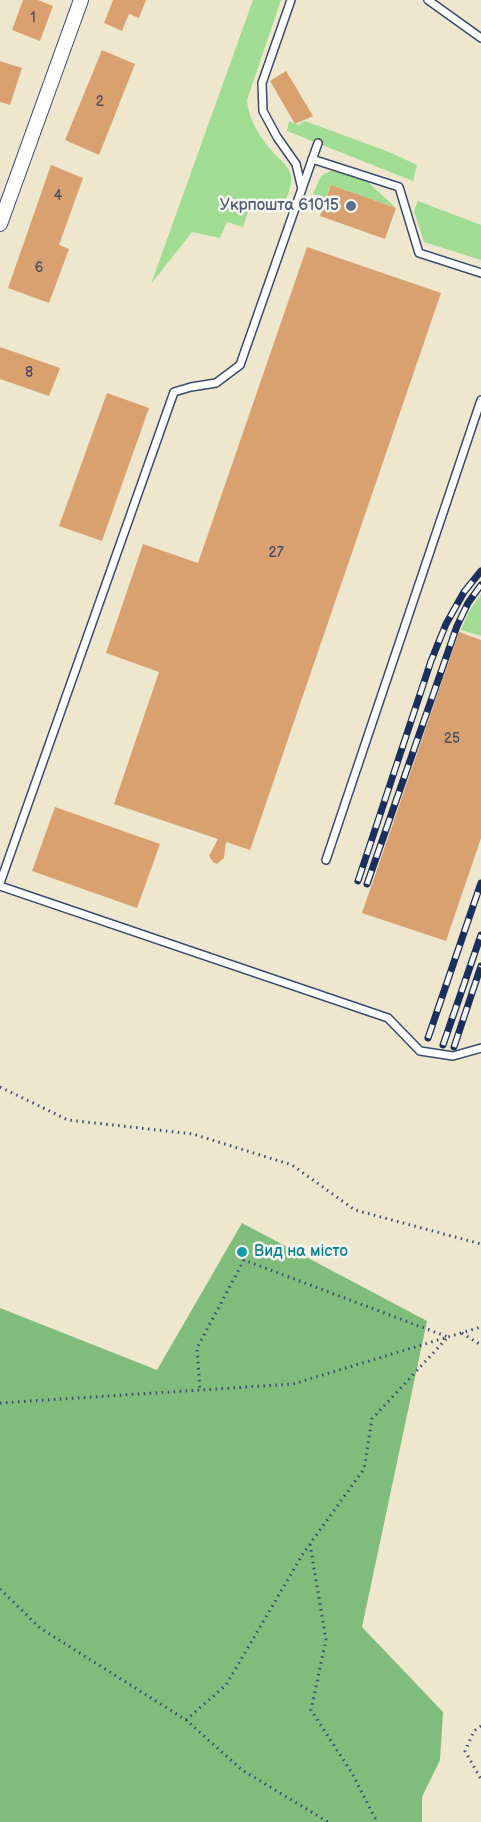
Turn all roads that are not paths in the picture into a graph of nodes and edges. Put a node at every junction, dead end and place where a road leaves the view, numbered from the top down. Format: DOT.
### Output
graph roads {
  1 [pos="81,0"];
  2 [pos="291,0"];
  3 [pos="428,0"];
  4 [pos="481,38"];
  5 [pos="318,143"];
  6 [pos="312,159"];
  7 [pos="302,189"];
  8 [pos="0,224"];
  9 [pos="481,273"];
  10 [pos="481,400"];
  11 [pos="326,860"];
  12 [pos="0,884"];
  13 [pos="481,1048"];
  1 -- 8 [label="street"];
  2 -- 7 [label="lane"];
  3 -- 4 [label="lane"];
  5 -- 6 [label="lane"];
  6 -- 7 [label="lane"];
  6 -- 9 [label="lane"];
  7 -- 12 [label="lane"];
  10 -- 11 [label="lane"];
  12 -- 13 [label="lane"];
}
